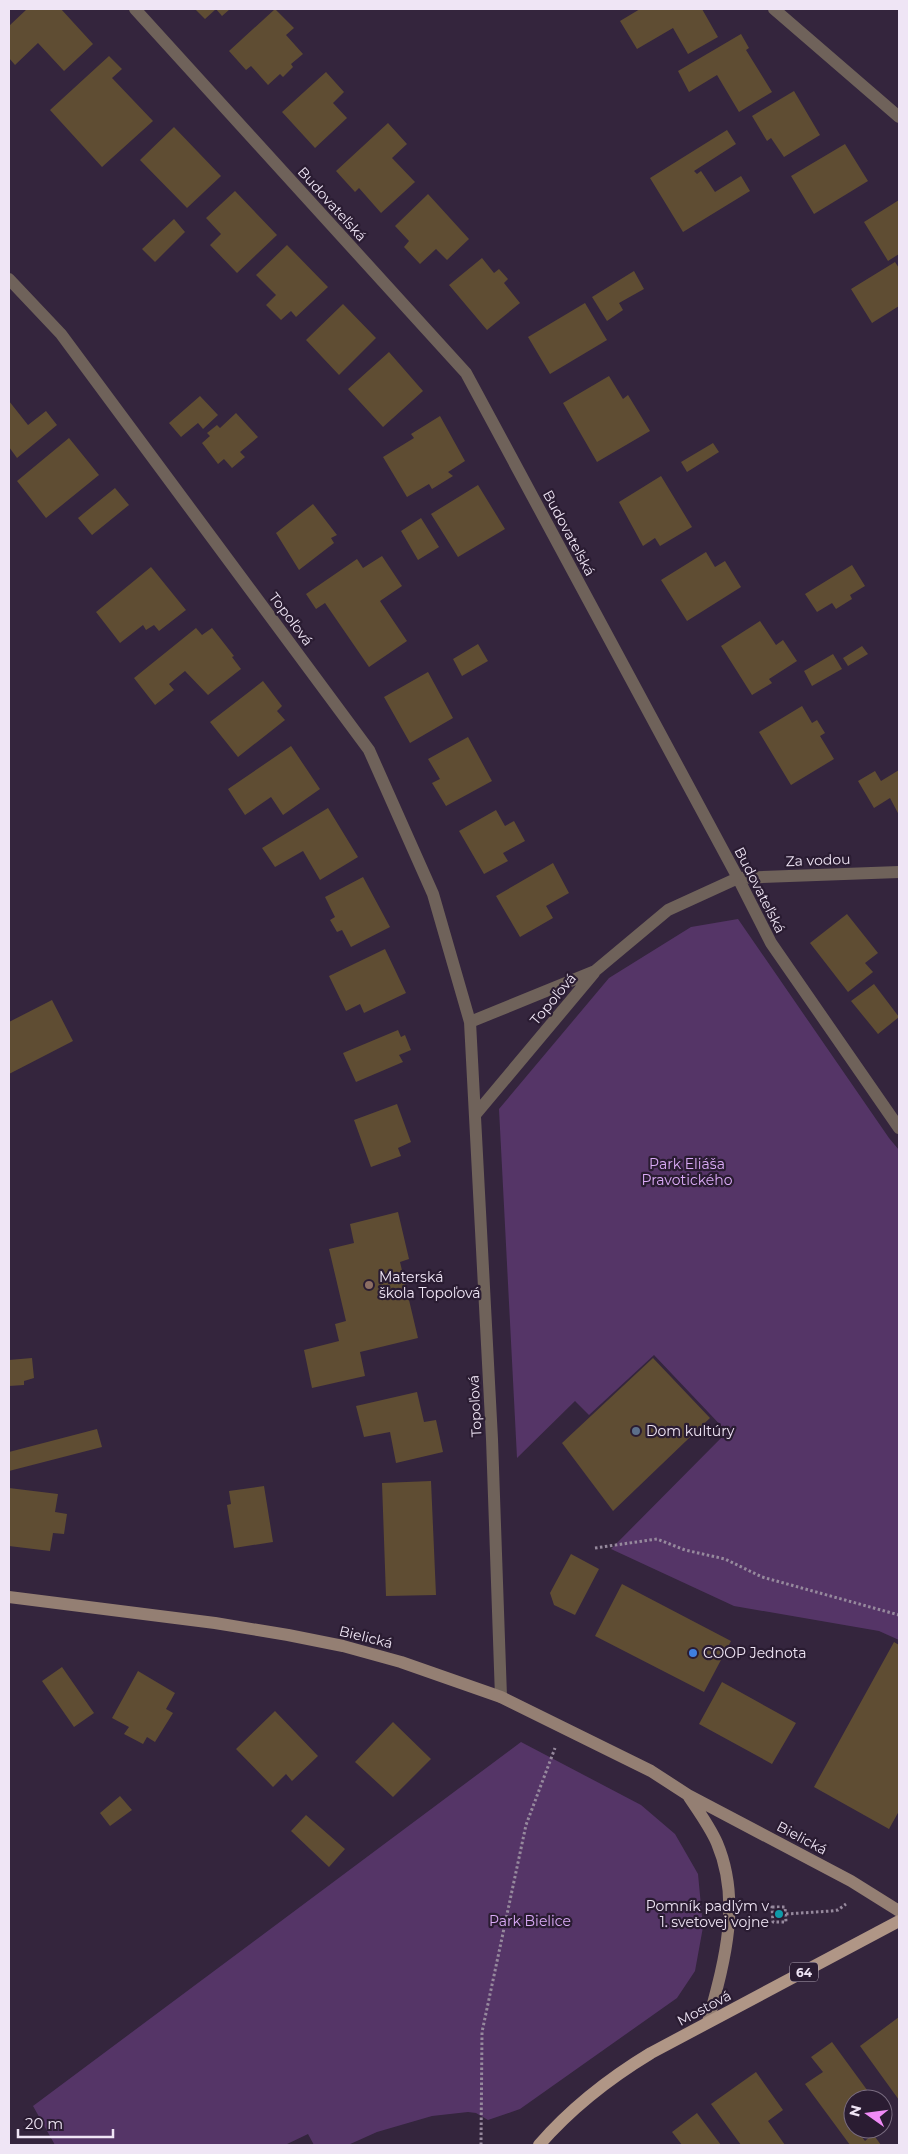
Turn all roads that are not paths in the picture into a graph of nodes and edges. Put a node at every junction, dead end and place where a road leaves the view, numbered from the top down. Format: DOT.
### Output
graph roads {
  1 [pos="135,9"];
  2 [pos="774,9"];
  3 [pos="899,117"];
  4 [pos="9,279"];
  5 [pos="899,872"];
  6 [pos="738,878"];
  7 [pos="595,971"];
  8 [pos="470,1022"];
  9 [pos="475,1114"];
  10 [pos="899,1128"];
  11 [pos="9,1597"];
  12 [pos="501,1697"];
  13 [pos="688,1795"];
  14 [pos="899,1911"];
  15 [pos="899,1921"];
  16 [pos="708,2022"];
  17 [pos="539,2145"];
  1 -- 6 [label="street, Budovateľská"];
  2 -- 3 [label="street"];
  4 -- 8 [label="street, Topoľová"];
  5 -- 6 [label="street, Za vodou"];
  6 -- 7 [label="street, Topoľová"];
  6 -- 10 [label="street, Budovateľská"];
  7 -- 8 [label="street, Topoľová"];
  7 -- 9 [label="street, Topoľová"];
  8 -- 9 [label="street, Topoľová"];
  9 -- 12 [label="street, Topoľová"];
  11 -- 12 [label="main road, Bielická"];
  12 -- 13 [label="main road, Bielická"];
  13 -- 14 [label="main road, Bielická"];
  13 -- 16 [label="main road, Bielická"];
  15 -- 16 [label="main road, Mostová / 64"];
  16 -- 17 [label="main road, Mostová / 64"];
}
